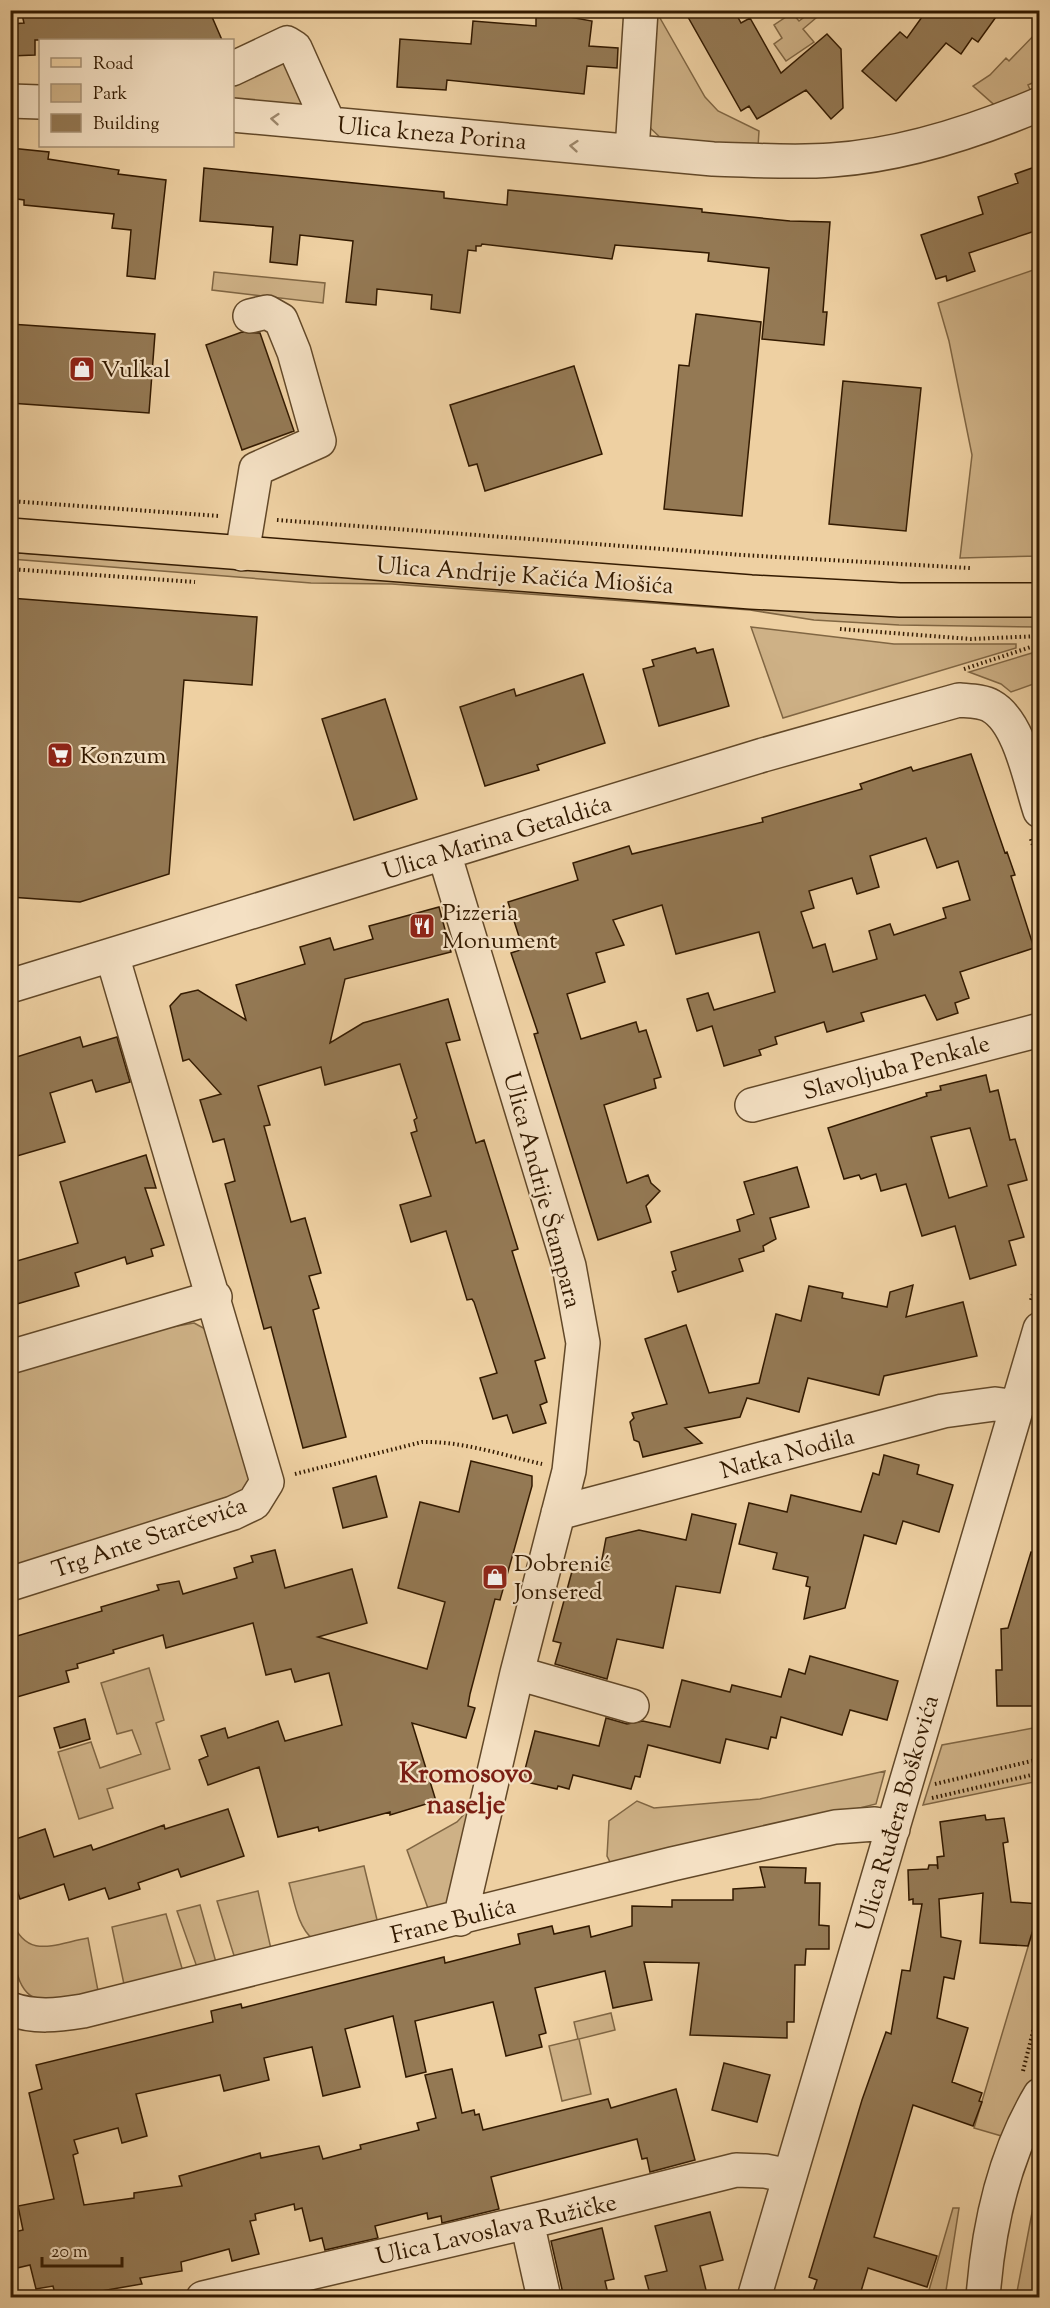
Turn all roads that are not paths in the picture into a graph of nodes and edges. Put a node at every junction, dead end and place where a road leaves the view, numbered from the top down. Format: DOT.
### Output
graph roads {
  1 [pos="641,10"];
  2 [pos="234,68"];
  3 [pos="10,101"];
  4 [pos="39,102"];
  5 [pos="1040,104"];
  6 [pos="234,115"];
  7 [pos="329,124"];
  8 [pos="632,151"];
  9 [pos="250,316"];
  10 [pos="10,535"];
  11 [pos="242,554"];
  12 [pos="1040,600"];
  13 [pos="1040,811"];
  14 [pos="444,853"];
  15 [pos="112,955"];
  16 [pos="10,986"];
  17 [pos="1040,1030"];
  18 [pos="752,1105"];
  19 [pos="215,1297"];
  20 [pos="1040,1329"];
  21 [pos="10,1357"];
  22 [pos="1017,1407"];
  23 [pos="558,1513"];
  24 [pos="10,1584"];
  25 [pos="517,1673"];
  26 [pos="632,1706"];
  27 [pos="892,1829"];
  28 [pos="460,1919"];
  29 [pos="11,2015"];
  30 [pos="1032,2104"];
  31 [pos="790,2176"];
  32 [pos="527,2222"];
  33 [pos="202,2298"];
  34 [pos="544,2298"];
  35 [pos="754,2298"];
  36 [pos="983,2298"];
  1 -- 8 [label="street"];
  2 -- 7 [label="street"];
  3 -- 4 [label="street"];
  5 -- 8 [label="street, Ulica kneza Porina"];
  7 -- 6 [label="street, Ulica kneza Porina, one-way"];
  8 -- 7 [label="street, Ulica kneza Porina, one-way"];
  9 -- 11 [label="street"];
  10 -- 11 [label="main road, Ulica Andrije Kačića Miošića"];
  11 -- 12 [label="main road, Ulica Andrije Kačića Miošića"];
  13 -- 14 [label="street, Ulica Marina Getaldića"];
  14 -- 15 [label="street, Ulica Marina Getaldića"];
  14 -- 23 [label="street, Ulica Andrije Štampara"];
  15 -- 16 [label="street, Ulica Marina Getaldića"];
  15 -- 19 [label="street, Trg Ante Starčevića"];
  17 -- 18 [label="street, Slavoljuba Penkale"];
  19 -- 21 [label="street"];
  19 -- 24 [label="street, Trg Ante Starčevića"];
  20 -- 22 [label="street, Ulica Ruđera Boškovića"];
  22 -- 23 [label="street, Natka Nodila"];
  22 -- 27 [label="street, Ulica Ruđera Boškovića"];
  23 -- 25 [label="street, Ulica Andrije Štampara"];
  25 -- 26 [label="street"];
  25 -- 28 [label="street, Ulica Andrije Štampara"];
  27 -- 28 [label="street, Frane Bulića"];
  27 -- 31 [label="street, Ulica Ruđera Boškovića"];
  28 -- 29 [label="street, Frane Bulića"];
  30 -- 36 [label="street"];
  31 -- 32 [label="street, Ulica Lavoslava Ružičke"];
  31 -- 35 [label="street, Ulica Ruđera Boškovića"];
  32 -- 33 [label="street, Ulica Lavoslava Ružičke"];
  32 -- 34 [label="street"];
}
